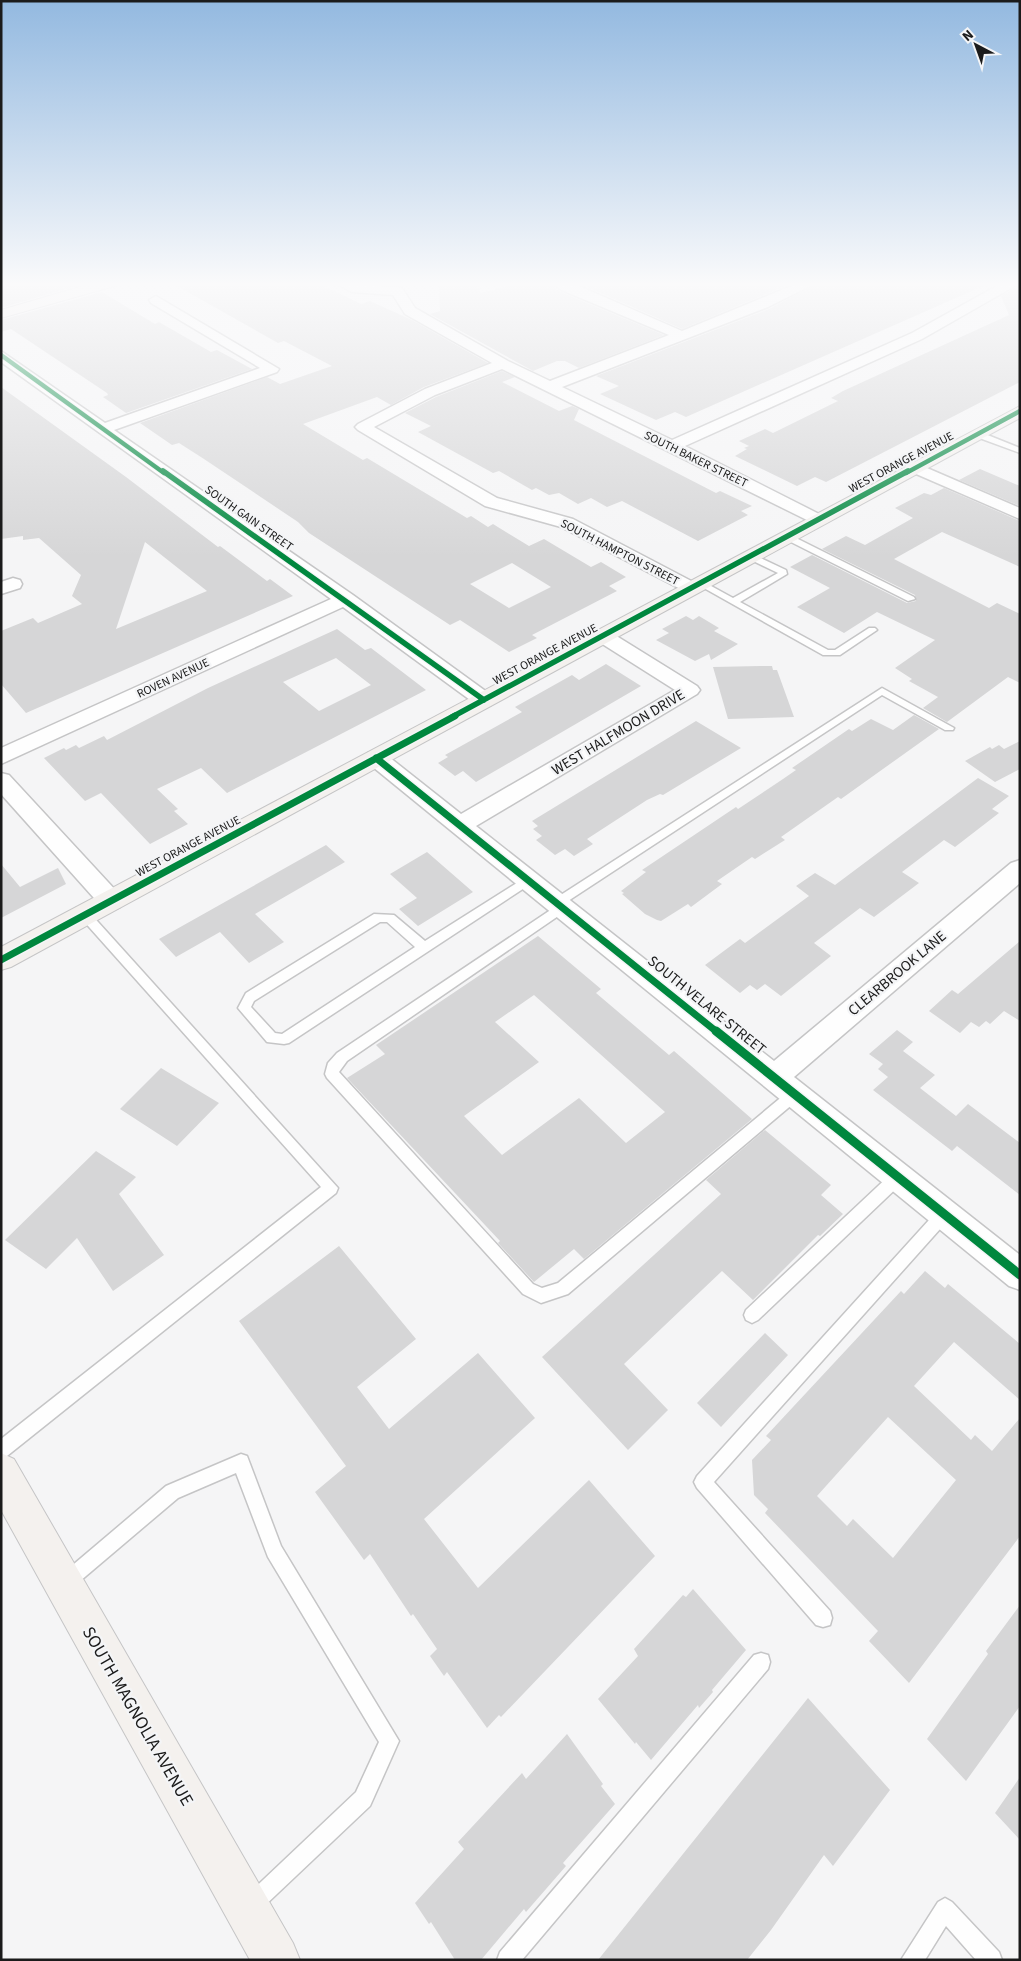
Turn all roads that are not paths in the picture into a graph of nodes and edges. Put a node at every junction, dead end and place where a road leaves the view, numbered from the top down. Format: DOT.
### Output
graph roads {
  1 [pos="26,374"];
  2 [pos="259,374"];
  3 [pos="478,374"];
  4 [pos="522,374"];
  5 [pos="582,374"];
  6 [pos="833,374"];
  7 [pos="548,387"];
  8 [pos="1020,411"];
  9 [pos="102,429"];
  10 [pos="977,434"];
  11 [pos="672,446"];
  12 [pos="1020,451"];
  13 [pos="913,468"];
  14 [pos="1020,514"];
  15 [pos="817,520"];
  16 [pos="786,536"];
  17 [pos="750,556"];
  18 [pos="694,586"];
  19 [pos="346,599"];
  20 [pos="911,599"];
  21 [pos="733,602"];
  22 [pos="872,630"];
  23 [pos="603,636"];
  24 [pos="484,700"];
  25 [pos="949,728"];
  26 [pos="1,757"];
  27 [pos="376,758"];
  28 [pos="1,780"];
  29 [pos="460,825"];
  30 [pos="1020,869"];
  31 [pos="528,880"];
  32 [pos="111,901"];
  33 [pos="560,905"];
  34 [pos="85,915"];
  35 [pos="423,947"];
  36 [pos="1,960"];
  37 [pos="774,1077"];
  38 [pos="795,1094"];
  39 [pos="898,1177"];
  40 [pos="944,1214"];
  41 [pos="1020,1275"];
  42 [pos="752,1314"];
  43 [pos="1,1450"];
  44 [pos="1,1472"];
  45 [pos="63,1584"];
  46 [pos="823,1618"];
  47 [pos="761,1662"];
  48 [pos="247,1909"];
  49 [pos="276,1960"];
  50 [pos="508,1960"];
  51 [pos="912,1960"];
  52 [pos="991,1960"];
  1 -- 9 [label="street, SOUTH GAIN STREET"];
  2 -- 9 [label="street"];
  3 -- 18 [label="street, SOUTH HAMPTON STREET"];
  4 -- 7 [label="street, SOUTH BAKER STREET"];
  5 -- 7 [label="street"];
  6 -- 11 [label="street"];
  7 -- 11 [label="street, SOUTH BAKER STREET"];
  8 -- 10 [label="street, WEST ORANGE AVENUE"];
  9 -- 19 [label="street, SOUTH GAIN STREET"];
  10 -- 12 [label="lane"];
  10 -- 13 [label="street, WEST ORANGE AVENUE"];
  11 -- 15 [label="street, SOUTH BAKER STREET"];
  13 -- 14 [label="street"];
  13 -- 15 [label="street, WEST ORANGE AVENUE"];
  15 -- 16 [label="street, WEST ORANGE AVENUE"];
  16 -- 17 [label="street, WEST ORANGE AVENUE"];
  16 -- 20 [label="lane"];
  17 -- 18 [label="street, WEST ORANGE AVENUE"];
  17 -- 21 [label="lane"];
  18 -- 21 [label="lane"];
  18 -- 23 [label="street, WEST ORANGE AVENUE"];
  19 -- 24 [label="street, SOUTH GAIN STREET"];
  19 -- 26 [label="street, ROVEN AVENUE"];
  21 -- 22 [label="lane"];
  23 -- 24 [label="street, WEST ORANGE AVENUE"];
  23 -- 29 [label="street, WEST HALFMOON DRIVE"];
  24 -- 27 [label="street, WEST ORANGE AVENUE"];
  25 -- 33 [label="lane"];
  27 -- 29 [label="street, SOUTH VELARE STREET"];
  27 -- 32 [label="street, WEST ORANGE AVENUE"];
  28 -- 32 [label="street"];
  29 -- 31 [label="street, SOUTH VELARE STREET"];
  30 -- 37 [label="street, CLEARBROOK LANE"];
  31 -- 33 [label="street, SOUTH VELARE STREET"];
  31 -- 35 [label="lane"];
  32 -- 34 [label="street, WEST ORANGE AVENUE"];
  33 -- 37 [label="street, SOUTH VELARE STREET"];
  33 -- 38 [label="lane"];
  34 -- 36 [label="street, WEST ORANGE AVENUE"];
  34 -- 43 [label="lane"];
  35 -- 35 [label="lane"];
  37 -- 38 [label="street, SOUTH VELARE STREET"];
  38 -- 39 [label="street, SOUTH VELARE STREET"];
  39 -- 40 [label="street, SOUTH VELARE STREET"];
  39 -- 42 [label="lane"];
  40 -- 41 [label="street, SOUTH VELARE STREET"];
  40 -- 46 [label="lane"];
  44 -- 45 [label="street, SOUTH MAGNOLIA AVENUE"];
  45 -- 48 [label="street, SOUTH MAGNOLIA AVENUE"];
  45 -- 48 [label="lane"];
  47 -- 50 [label="lane"];
  48 -- 49 [label="street, SOUTH MAGNOLIA AVENUE"];
  51 -- 52 [label="lane"];
}
